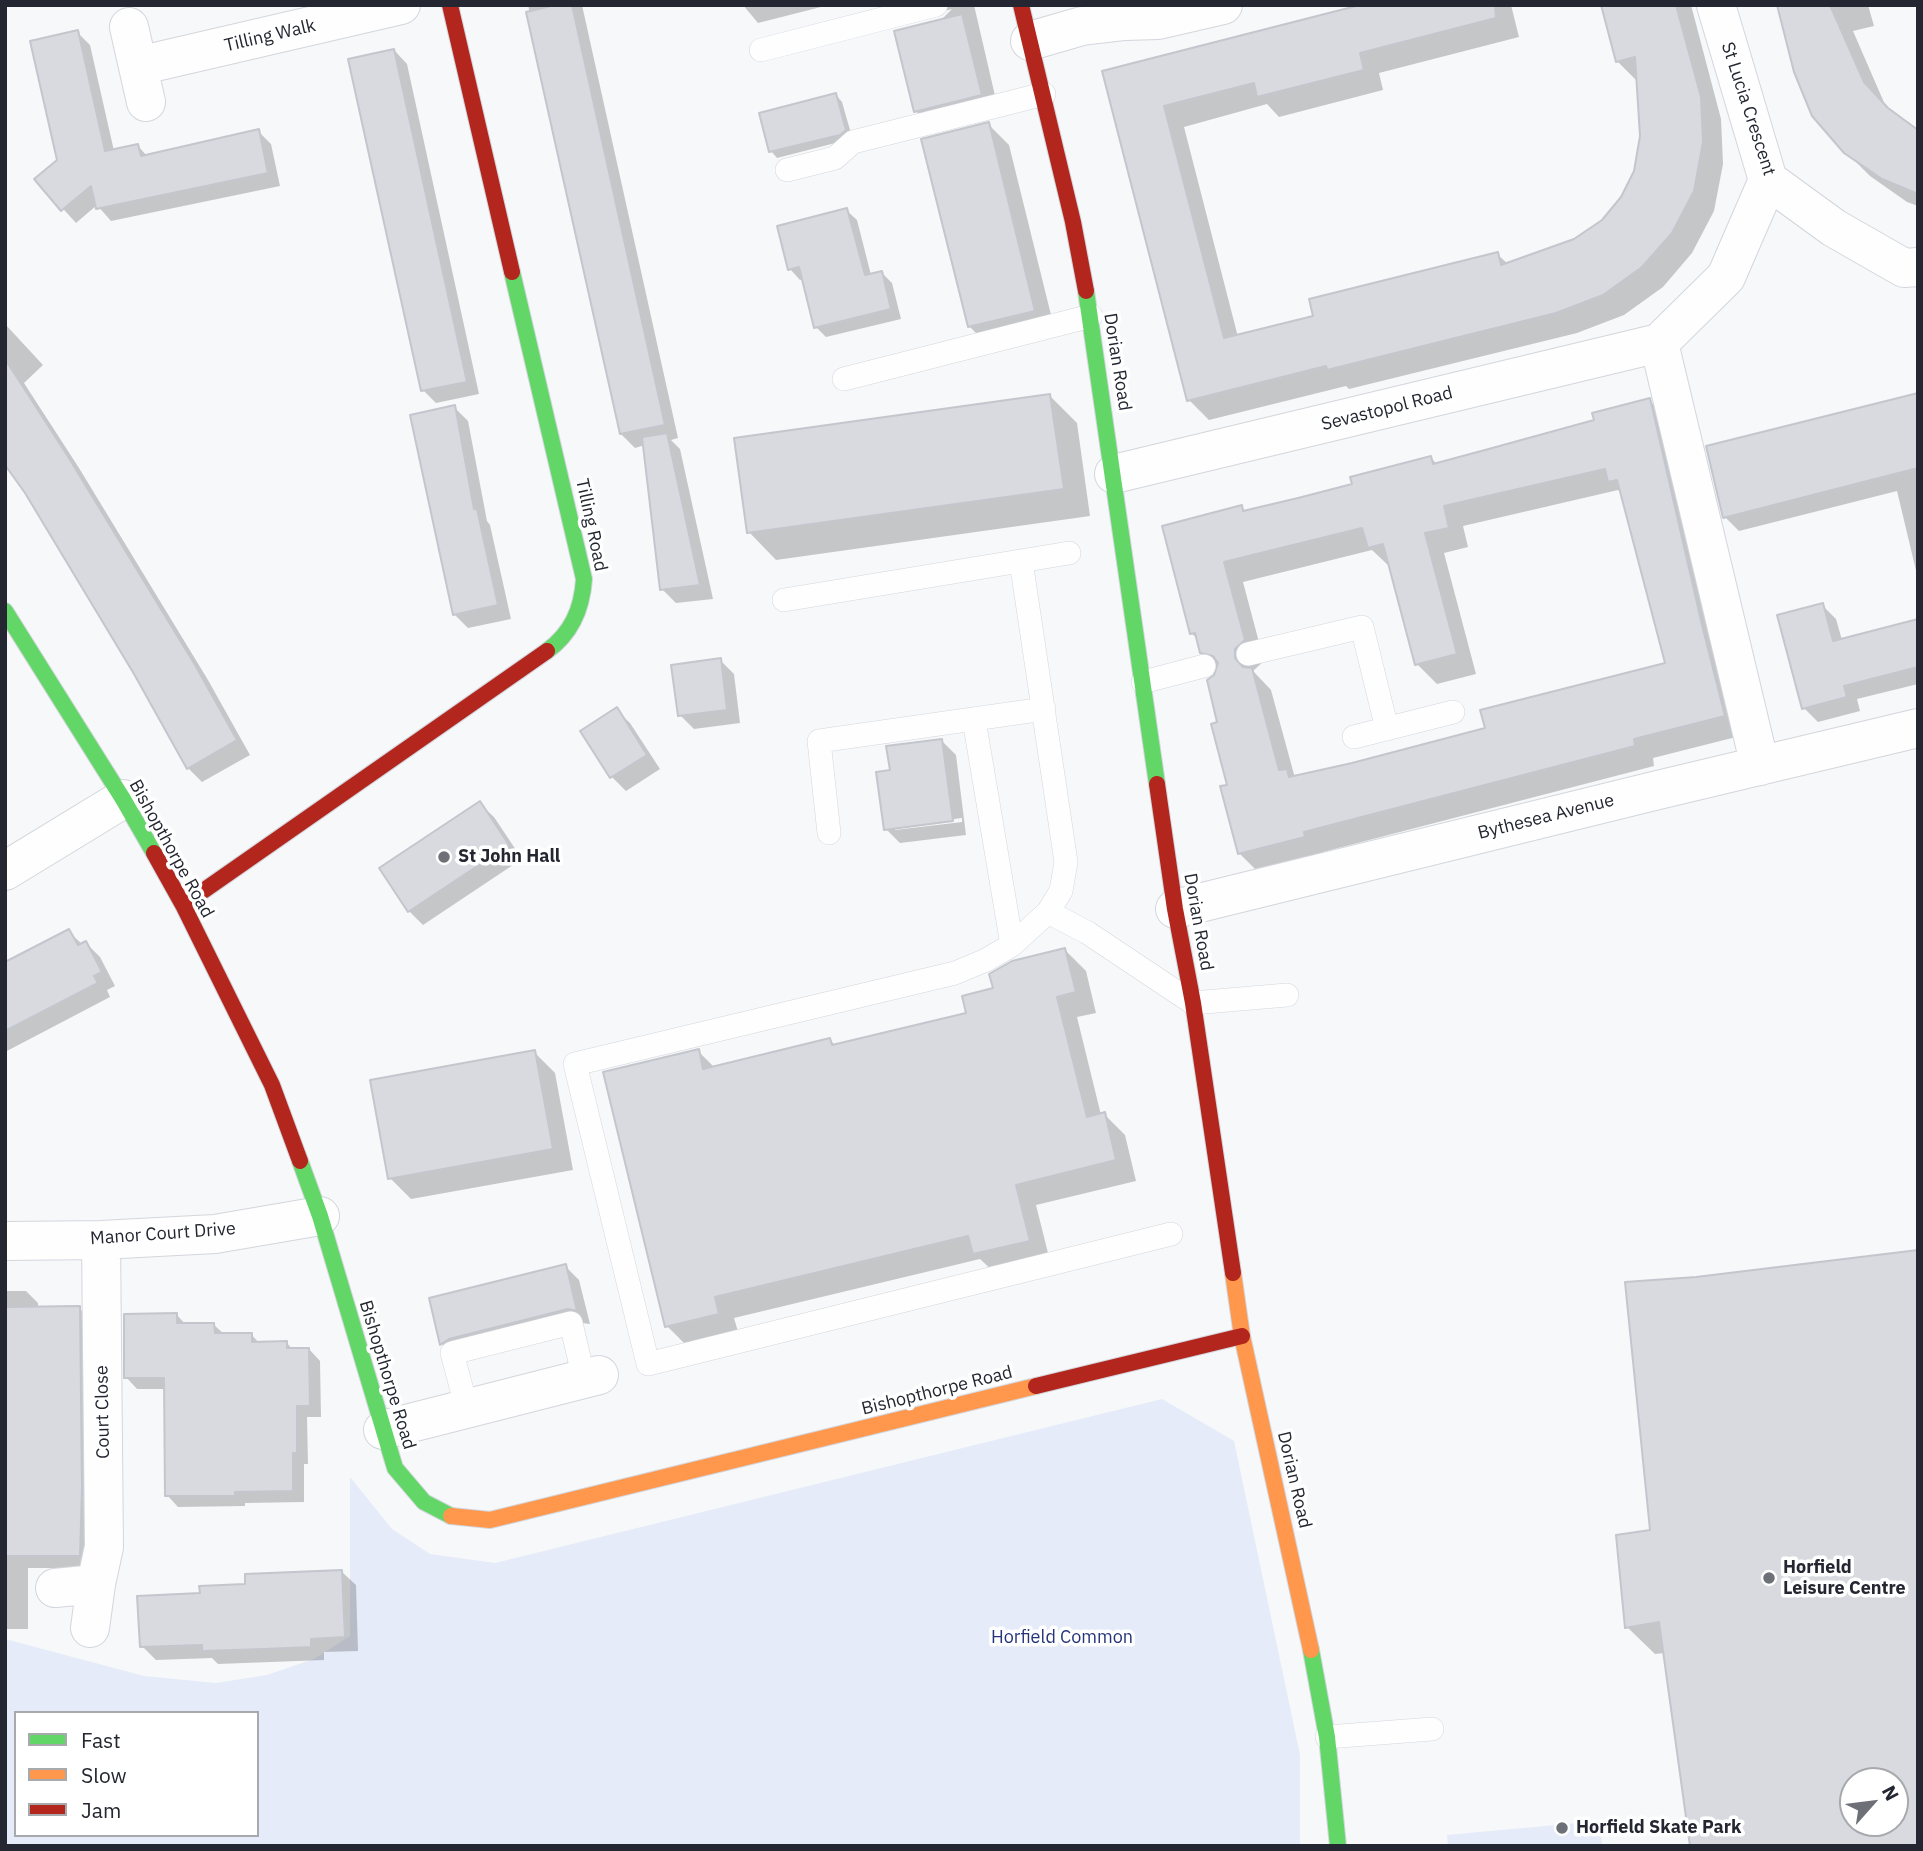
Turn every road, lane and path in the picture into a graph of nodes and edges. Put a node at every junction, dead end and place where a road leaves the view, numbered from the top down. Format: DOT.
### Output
graph roads {
  1 [pos="401,5"];
  2 [pos="450,5"];
  3 [pos="936,5"];
  4 [pos="1223,5"];
  5 [pos="1716,5"];
  6 [pos="1026,23"];
  7 [pos="130,27"];
  8 [pos="761,50"];
  9 [pos="1044,94"];
  10 [pos="787,170"];
  11 [pos="1768,180"];
  12 [pos="1911,267"];
  13 [pos="1091,316"];
  14 [pos="1659,343"];
  15 [pos="844,379"];
  16 [pos="1114,474"];
  17 [pos="1069,552"];
  18 [pos="1021,561"];
  19 [pos="784,600"];
  20 [pos="5,611"];
  21 [pos="1248,654"];
  22 [pos="1204,666"];
  23 [pos="1143,682"];
  24 [pos="1044,709"];
  25 [pos="1453,712"];
  26 [pos="974,720"];
  27 [pos="1918,728"];
  28 [pos="1387,729"];
  29 [pos="1354,737"];
  30 [pos="1760,766"];
  31 [pos="123,799"];
  32 [pos="829,834"];
  33 [pos="5,871"];
  34 [pos="183,905"];
  35 [pos="1175,909"];
  36 [pos="1048,912"];
  37 [pos="1013,945"];
  38 [pos="1287,995"];
  39 [pos="1193,1003"];
  40 [pos="320,1216"];
  41 [pos="1171,1234"];
  42 [pos="101,1240"];
  43 [pos="5,1241"];
  44 [pos="1242,1336"];
  45 [pos="592,1377"];
  46 [pos="467,1409"];
  47 [pos="383,1430"];
  48 [pos="96,1584"];
  49 [pos="55,1588"];
  50 [pos="90,1628"];
  51 [pos="1432,1730"];
  52 [pos="1328,1737"];
  53 [pos="1338,1846"];
  1 -- 7 [label="street, Tilling Walk"];
  2 -- 34 [label="street, Tilling Road"];
  3 -- 8 [label="lane"];
  4 -- 6 [label="street"];
  5 -- 11 [label="street, St Lucia Crescent"];
  6 -- 9 [label="street, Dorian Road"];
  9 -- 10 [label="lane"];
  9 -- 13 [label="street, Dorian Road"];
  11 -- 12 [label="street, St Lucia Crescent"];
  11 -- 14 [label="street"];
  13 -- 15 [label="lane"];
  13 -- 16 [label="street, Dorian Road"];
  14 -- 16 [label="street, Sevastopol Road"];
  14 -- 30 [label="street"];
  16 -- 23 [label="street, Dorian Road"];
  17 -- 18 [label="lane"];
  18 -- 19 [label="lane"];
  18 -- 24 [label="lane"];
  20 -- 31 [label="street, Bishopthorpe Road"];
  21 -- 28 [label="lane"];
  22 -- 23 [label="lane"];
  23 -- 35 [label="street, Dorian Road"];
  24 -- 26 [label="lane"];
  24 -- 36 [label="lane"];
  25 -- 28 [label="lane"];
  26 -- 32 [label="lane"];
  26 -- 37 [label="lane"];
  27 -- 30 [label="street, Bythesea Avenue"];
  28 -- 29 [label="lane"];
  30 -- 35 [label="street, Bythesea Avenue"];
  31 -- 33 [label="street"];
  31 -- 34 [label="street, Bishopthorpe Road"];
  34 -- 40 [label="street, Bishopthorpe Road"];
  35 -- 39 [label="street, Dorian Road"];
  36 -- 37 [label="lane"];
  36 -- 39 [label="lane"];
  37 -- 41 [label="lane"];
  38 -- 39 [label="lane"];
  39 -- 44 [label="street, Dorian Road"];
  40 -- 42 [label="street, Manor Court Drive"];
  40 -- 47 [label="street, Bishopthorpe Road"];
  42 -- 43 [label="street, Manor Court Drive"];
  42 -- 48 [label="street, Court Close"];
  44 -- 47 [label="street, Bishopthorpe Road"];
  44 -- 52 [label="street, Dorian Road"];
  45 -- 46 [label="street"];
  45 -- 46 [label="lane"];
  46 -- 47 [label="street"];
  48 -- 49 [label="street"];
  48 -- 50 [label="street, Court Close"];
  51 -- 52 [label="lane"];
  52 -- 53 [label="street, Dorian Road"];
}
